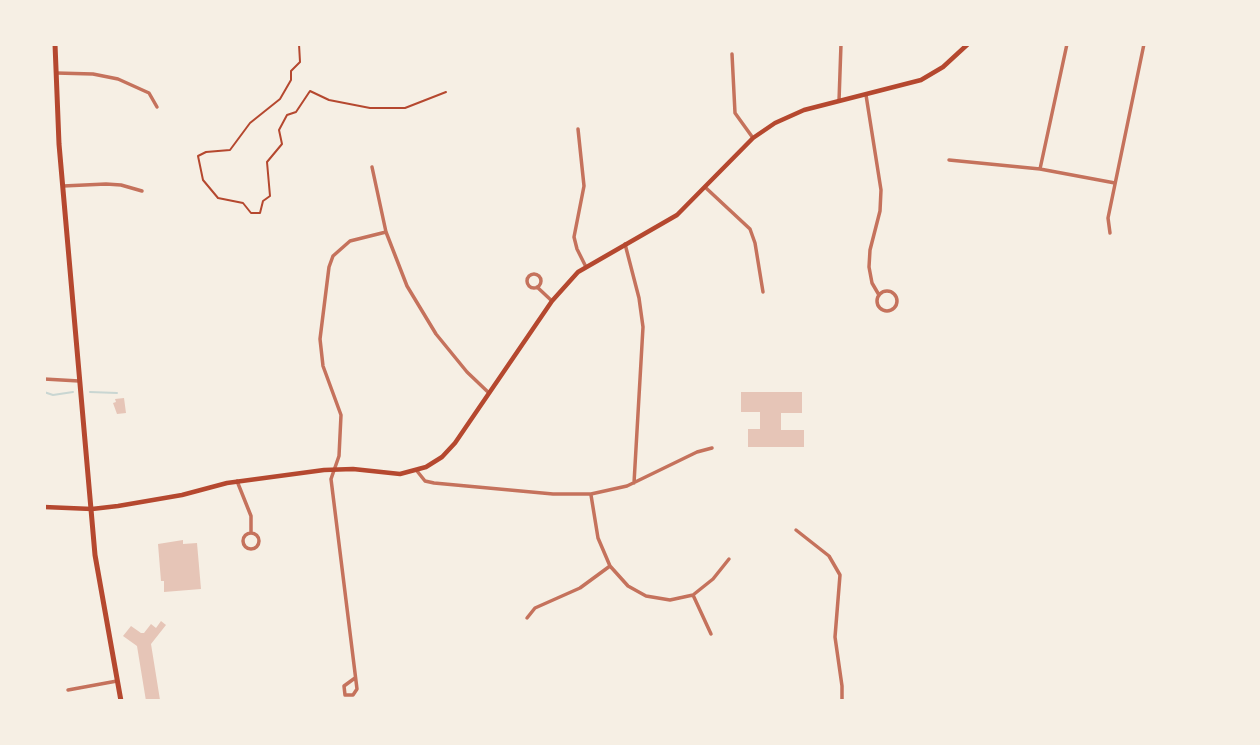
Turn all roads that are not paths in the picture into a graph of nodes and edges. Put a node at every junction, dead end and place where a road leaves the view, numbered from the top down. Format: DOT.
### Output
graph roads {
  1 [pos="55,44"];
  2 [pos="841,44"];
  3 [pos="968,44"];
  4 [pos="1067,44"];
  5 [pos="1144,44"];
  6 [pos="732,54"];
  7 [pos="55,73"];
  8 [pos="866,95"];
  9 [pos="839,101"];
  10 [pos="157,107"];
  11 [pos="578,129"];
  12 [pos="753,138"];
  13 [pos="949,160"];
  14 [pos="372,167"];
  15 [pos="1040,169"];
  16 [pos="1115,183"];
  17 [pos="63,186"];
  18 [pos="706,187"];
  19 [pos="142,191"];
  20 [pos="386,232"];
  21 [pos="1110,233"];
  22 [pos="625,244"];
  23 [pos="586,267"];
  24 [pos="537,287"];
  25 [pos="763,292"];
  26 [pos="879,295"];
  27 [pos="552,301"];
  28 [pos="44,379"];
  29 [pos="79,381"];
  30 [pos="489,393"];
  31 [pos="712,448"];
  32 [pos="333,470"];
  33 [pos="417,471"];
  34 [pos="237,481"];
  35 [pos="634,483"];
  36 [pos="591,494"];
  37 [pos="44,508"];
  38 [pos="92,509"];
  39 [pos="796,530"];
  40 [pos="251,533"];
  41 [pos="729,559"];
  42 [pos="610,566"];
  43 [pos="693,595"];
  44 [pos="527,618"];
  45 [pos="711,634"];
  46 [pos="355,677"];
  47 [pos="117,681"];
  48 [pos="68,691"];
  49 [pos="121,701"];
  50 [pos="842,701"];
  1 -- 7 [label="main road"];
  2 -- 9 [label="street"];
  3 -- 8 [label="main road"];
  4 -- 15 [label="street"];
  5 -- 16 [label="street"];
  6 -- 12 [label="street"];
  7 -- 10 [label="street"];
  7 -- 17 [label="main road"];
  8 -- 9 [label="main road"];
  8 -- 26 [label="street"];
  9 -- 12 [label="main road"];
  11 -- 23 [label="street"];
  12 -- 18 [label="main road"];
  13 -- 15 [label="street"];
  14 -- 20 [label="street"];
  15 -- 16 [label="street"];
  16 -- 21 [label="street"];
  17 -- 19 [label="street"];
  17 -- 29 [label="main road"];
  18 -- 22 [label="main road"];
  18 -- 25 [label="street"];
  20 -- 30 [label="street"];
  20 -- 32 [label="street"];
  22 -- 23 [label="main road"];
  22 -- 35 [label="street"];
  23 -- 27 [label="main road"];
  24 -- 27 [label="street"];
  26 -- 26 [label="street"];
  27 -- 30 [label="main road"];
  28 -- 29 [label="street"];
  29 -- 38 [label="main road"];
  30 -- 33 [label="main road"];
  31 -- 35 [label="street"];
  32 -- 33 [label="main road"];
  32 -- 34 [label="main road"];
  32 -- 46 [label="street"];
  33 -- 36 [label="street"];
  34 -- 38 [label="main road"];
  34 -- 40 [label="street"];
  35 -- 36 [label="street"];
  36 -- 42 [label="street"];
  37 -- 38 [label="main road"];
  38 -- 47 [label="main road"];
  39 -- 50 [label="street"];
  40 -- 40 [label="street"];
  41 -- 43 [label="street"];
  42 -- 43 [label="street"];
  42 -- 44 [label="street"];
  43 -- 45 [label="street"];
  46 -- 46 [label="street"];
  47 -- 48 [label="street"];
  47 -- 49 [label="main road"];
}
